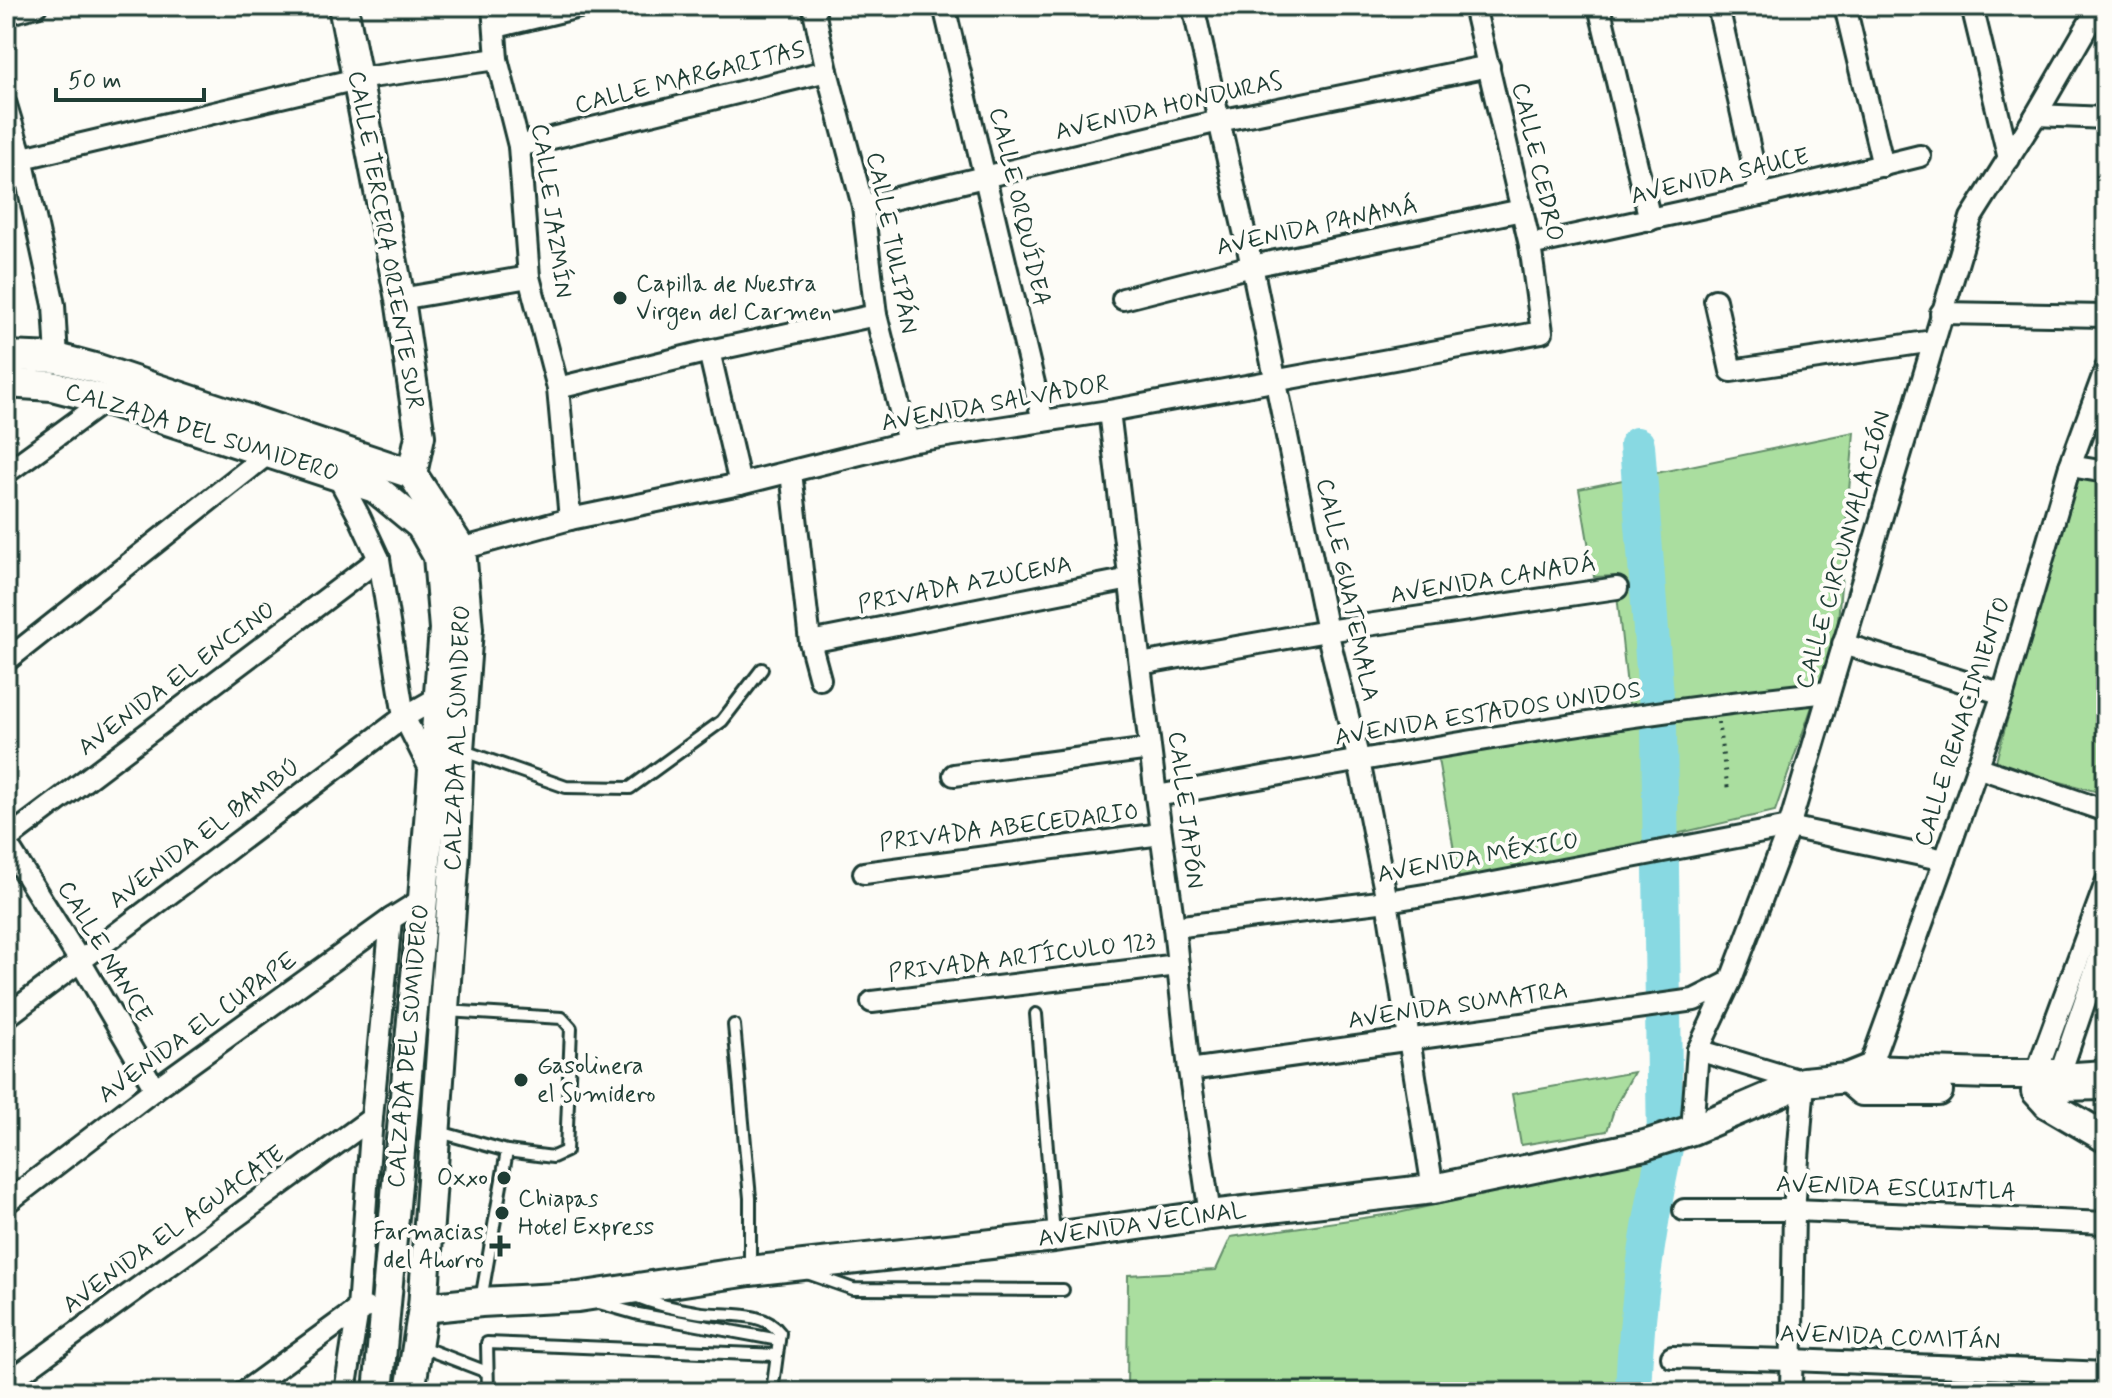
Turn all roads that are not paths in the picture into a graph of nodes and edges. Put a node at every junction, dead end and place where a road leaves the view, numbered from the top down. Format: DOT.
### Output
graph roads {
  1 [pos="36,6"];
  2 [pos="343,6"];
  3 [pos="493,6"];
  4 [pos="583,6"];
  5 [pos="813,6"];
  6 [pos="944,6"];
  7 [pos="1193,6"];
  8 [pos="1474,6"];
  9 [pos="1599,6"];
  10 [pos="1718,6"];
  11 [pos="1845,6"];
  12 [pos="2099,6"];
  13 [pos="1978,12"];
  14 [pos="6,14"];
  15 [pos="496,27"];
  16 [pos="497,59"];
  17 [pos="1489,66"];
  18 [pos="827,71"];
  19 [pos="357,79"];
  20 [pos="6,105"];
  21 [pos="2036,115"];
  22 [pos="2106,118"];
  23 [pos="1219,121"];
  24 [pos="519,146"];
  25 [pos="1920,156"];
  26 [pos="2009,159"];
  27 [pos="14,160"];
  28 [pos="1883,166"];
  29 [pos="985,175"];
  30 [pos="1760,195"];
  31 [pos="863,206"];
  32 [pos="1522,210"];
  33 [pos="1650,220"];
  34 [pos="1530,245"];
  35 [pos="1252,266"];
  36 [pos="529,277"];
  37 [pos="400,299"];
  38 [pos="1123,299"];
  39 [pos="1715,300"];
  40 [pos="1941,313"];
  41 [pos="876,315"];
  42 [pos="2106,316"];
  43 [pos="1542,332"];
  44 [pos="1933,341"];
  45 [pos="709,351"];
  46 [pos="6,356"];
  47 [pos="57,358"];
  48 [pos="2106,368"];
  49 [pos="1275,380"];
  50 [pos="6,383"];
  51 [pos="558,388"];
  52 [pos="106,400"];
  53 [pos="1109,411"];
  54 [pos="1043,421"];
  55 [pos="908,442"];
  56 [pos="269,453"];
  57 [pos="2070,466"];
  58 [pos="791,472"];
  59 [pos="2106,472"];
  60 [pos="6,473"];
  61 [pos="412,474"];
  62 [pos="337,475"];
  63 [pos="740,484"];
  64 [pos="570,519"];
  65 [pos="461,549"];
  66 [pos="379,559"];
  67 [pos="1130,579"];
  68 [pos="1617,588"];
  69 [pos="1327,631"];
  70 [pos="810,642"];
  71 [pos="1843,644"];
  72 [pos="6,661"];
  73 [pos="1140,664"];
  74 [pos="762,669"];
  75 [pos="820,679"];
  76 [pos="1829,692"];
  77 [pos="2003,694"];
  78 [pos="439,697"];
  79 [pos="404,717"];
  80 [pos="1150,749"];
  81 [pos="459,750"];
  82 [pos="1359,761"];
  83 [pos="1977,767"];
  84 [pos="432,774"];
  85 [pos="954,775"];
  86 [pos="1156,796"];
  87 [pos="2106,811"];
  88 [pos="1789,827"];
  89 [pos="1161,834"];
  90 [pos="6,841"];
  91 [pos="441,852"];
  92 [pos="1945,860"];
  93 [pos="864,873"];
  94 [pos="2106,883"];
  95 [pos="423,899"];
  96 [pos="1387,901"];
  97 [pos="391,919"];
  98 [pos="1174,927"];
  99 [pos="2106,939"];
  100 [pos="80,961"];
  101 [pos="1178,965"];
  102 [pos="1730,982"];
  103 [pos="872,1002"];
  104 [pos="444,1011"];
  105 [pos="1036,1014"];
  106 [pos="6,1017"];
  107 [pos="734,1025"];
  108 [pos="1408,1039"];
  109 [pos="1698,1050"];
  110 [pos="1189,1070"];
  111 [pos="2106,1071"];
  112 [pos="1859,1080"];
  113 [pos="1804,1082"];
  114 [pos="2048,1087"];
  115 [pos="155,1089"];
  116 [pos="2106,1089"];
  117 [pos="372,1118"];
  118 [pos="436,1130"];
  119 [pos="1692,1130"];
  120 [pos="2106,1138"];
  121 [pos="507,1151"];
  122 [pos="1433,1189"];
  123 [pos="6,1203"];
  124 [pos="1684,1210"];
  125 [pos="1794,1210"];
  126 [pos="1210,1215"];
  127 [pos="2106,1223"];
  128 [pos="1054,1237"];
  129 [pos="793,1267"];
  130 [pos="750,1271"];
  131 [pos="618,1290"];
  132 [pos="1063,1290"];
  133 [pos="578,1297"];
  134 [pos="481,1302"];
  135 [pos="372,1307"];
  136 [pos="423,1308"];
  137 [pos="779,1340"];
  138 [pos="417,1346"];
  139 [pos="776,1355"];
  140 [pos="1672,1357"];
  141 [pos="1793,1360"];
  142 [pos="487,1372"];
  143 [pos="2106,1373"];
  144 [pos="6,1384"];
  145 [pos="244,1392"];
  146 [pos="345,1392"];
  147 [pos="378,1392"];
  148 [pos="410,1392"];
  149 [pos="488,1392"];
  150 [pos="772,1392"];
  151 [pos="1791,1392"];
  1 -- 14 [label="street"];
  2 -- 19 [label="main road, CALLE TERCERA ORIENTE SUR"];
  3 -- 15 [label="street, CALLE JAZMÍN"];
  4 -- 15 [label="street"];
  5 -- 18 [label="street, CALLE TULIPÁN"];
  6 -- 29 [label="street, CALLE ORQUÍDEA"];
  7 -- 23 [label="street, CALLE GUATEMALA"];
  8 -- 17 [label="street, CALLE CEDRO"];
  9 -- 33 [label="street"];
  10 -- 30 [label="street"];
  11 -- 28 [label="street"];
  12 -- 21 [label="street, CALLE CIRCUNVALACIÓN"];
  13 -- 26 [label="street"];
  15 -- 16 [label="street, CALLE JAZMÍN"];
  16 -- 19 [label="street"];
  16 -- 24 [label="street, CALLE JAZMÍN"];
  17 -- 23 [label="street, AVENIDA HONDURAS"];
  17 -- 32 [label="street, CALLE CEDRO"];
  18 -- 24 [label="street, CALLE MARGARITAS"];
  18 -- 31 [label="street, CALLE TULIPÁN"];
  19 -- 27 [label="street"];
  19 -- 37 [label="main road, CALLE TERCERA ORIENTE SUR"];
  20 -- 27 [label="street"];
  21 -- 22 [label="street"];
  21 -- 26 [label="street, CALLE CIRCUNVALACIÓN"];
  23 -- 29 [label="street, AVENIDA HONDURAS"];
  23 -- 35 [label="street, CALLE GUATEMALA"];
  24 -- 36 [label="street, CALLE JAZMÍN"];
  25 -- 28 [label="street, AVENIDA SAUCE"];
  26 -- 40 [label="street, CALLE CIRCUNVALACIÓN"];
  27 -- 47 [label="street"];
  28 -- 30 [label="street, AVENIDA SAUCE"];
  29 -- 31 [label="street, AVENIDA HONDURAS"];
  29 -- 54 [label="street, CALLE ORQUÍDEA"];
  30 -- 33 [label="street, AVENIDA SAUCE"];
  31 -- 41 [label="street, CALLE TULIPÁN"];
  32 -- 34 [label="street, CALLE CEDRO"];
  32 -- 35 [label="street, AVENIDA PANAMÁ"];
  33 -- 34 [label="street, AVENIDA SAUCE"];
  34 -- 43 [label="street, CALLE CEDRO"];
  35 -- 38 [label="street, AVENIDA PANAMÁ"];
  35 -- 49 [label="street, CALLE GUATEMALA"];
  36 -- 37 [label="street"];
  36 -- 51 [label="street, CALLE JAZMÍN"];
  37 -- 61 [label="main road, CALLE TERCERA ORIENTE SUR"];
  39 -- 44 [label="street"];
  40 -- 42 [label="street"];
  40 -- 44 [label="street, CALLE CIRCUNVALACIÓN"];
  41 -- 45 [label="street"];
  41 -- 55 [label="street, CALLE TULIPÁN"];
  43 -- 49 [label="street, AVENIDA SALVADOR"];
  44 -- 71 [label="street, CALLE CIRCUNVALACIÓN"];
  45 -- 51 [label="street"];
  45 -- 63 [label="street"];
  46 -- 47 [label="main road"];
  47 -- 61 [label="main road"];
  48 -- 57 [label="street, CALLE RENACIMIENTO"];
  49 -- 53 [label="street, AVENIDA SALVADOR"];
  49 -- 69 [label="street, CALLE GUATEMALA"];
  50 -- 52 [label="main road, CALZADA DEL SUMIDERO"];
  51 -- 64 [label="street, CALLE JAZMÍN"];
  52 -- 56 [label="main road, CALZADA DEL SUMIDERO"];
  52 -- 60 [label="street"];
  53 -- 54 [label="street, AVENIDA SALVADOR"];
  53 -- 67 [label="street, CALLE JAPÓN"];
  54 -- 55 [label="street, AVENIDA SALVADOR"];
  55 -- 58 [label="street, AVENIDA SALVADOR"];
  56 -- 62 [label="main road, CALZADA DEL SUMIDERO"];
  56 -- 72 [label="street"];
  57 -- 59 [label="street"];
  57 -- 77 [label="street, CALLE RENACIMIENTO"];
  58 -- 63 [label="street, AVENIDA SALVADOR"];
  58 -- 70 [label="street"];
  61 -- 65 [label="main road, CALZADA AL SUMIDERO"];
  62 -- 66 [label="street"];
  62 -- 78 [label="main road, CALZADA DEL SUMIDERO"];
  63 -- 64 [label="street, AVENIDA SALVADOR"];
  64 -- 65 [label="street, AVENIDA SALVADOR"];
  65 -- 81 [label="main road, CALZADA AL SUMIDERO"];
  66 -- 79 [label="street"];
  66 -- 90 [label="street, AVENIDA EL ENCINO"];
  67 -- 70 [label="street, PRIVADA AZUCENA"];
  67 -- 73 [label="street, CALLE JAPÓN"];
  68 -- 69 [label="street, AVENIDA CANADÁ"];
  69 -- 73 [label="street, AVENIDA CANADÁ"];
  69 -- 82 [label="street, CALLE GUATEMALA"];
  70 -- 75 [label="street"];
  71 -- 76 [label="street, CALLE CIRCUNVALACIÓN"];
  71 -- 77 [label="street"];
  73 -- 80 [label="street, CALLE JAPÓN"];
  74 -- 81 [label="lane"];
  76 -- 82 [label="street, AVENIDA ESTADOS UNIDOS"];
  76 -- 88 [label="street, CALLE CIRCUNVALACIÓN"];
  77 -- 83 [label="street, CALLE RENACIMIENTO"];
  78 -- 79 [label="street, AVENIDA EL BAMBÚ"];
  78 -- 84 [label="main road, CALZADA DEL SUMIDERO"];
  79 -- 84 [label="street"];
  79 -- 100 [label="street, AVENIDA EL BAMBÚ"];
  80 -- 85 [label="street"];
  80 -- 86 [label="street, CALLE JAPÓN"];
  81 -- 91 [label="main road, CALZADA AL SUMIDERO"];
  82 -- 86 [label="street, AVENIDA ESTADOS UNIDOS"];
  82 -- 96 [label="street, CALLE GUATEMALA"];
  83 -- 87 [label="street"];
  83 -- 92 [label="street, CALLE RENACIMIENTO"];
  84 -- 91 [label="main road, CALZADA DEL SUMIDERO"];
  86 -- 89 [label="street, CALLE JAPÓN"];
  88 -- 92 [label="street"];
  88 -- 96 [label="street, AVENIDA MÉXICO"];
  88 -- 102 [label="street, CALLE CIRCUNVALACIÓN"];
  89 -- 93 [label="street, PRIVADA ABECEDARIO"];
  89 -- 98 [label="street, CALLE JAPÓN"];
  90 -- 100 [label="street, CALLE NANCE"];
  91 -- 95 [label="main road, CALZADA DEL SUMIDERO"];
  91 -- 104 [label="main road, CALZADA AL SUMIDERO"];
  92 -- 112 [label="street, CALLE RENACIMIENTO"];
  94 -- 114 [label="street"];
  95 -- 97 [label="street, AVENIDA EL CUPAPE"];
  95 -- 135 [label="main road, CALZADA DEL SUMIDERO"];
  96 -- 98 [label="street, AVENIDA MÉXICO"];
  96 -- 108 [label="street, CALLE GUATEMALA"];
  97 -- 115 [label="street, AVENIDA EL CUPAPE"];
  97 -- 117 [label="street"];
  98 -- 101 [label="street, CALLE JAPÓN"];
  99 -- 114 [label="street"];
  100 -- 106 [label="street, AVENIDA EL BAMBÚ"];
  100 -- 115 [label="street, CALLE NANCE"];
  101 -- 103 [label="street, PRIVADA ARTÍCULO 123"];
  101 -- 110 [label="street, CALLE JAPÓN"];
  102 -- 108 [label="street, AVENIDA SUMATRA"];
  102 -- 109 [label="street, CALLE CIRCUNVALACIÓN"];
  104 -- 118 [label="main road, CALZADA AL SUMIDERO"];
  104 -- 121 [label="lane"];
  105 -- 128 [label="lane"];
  107 -- 130 [label="lane"];
  108 -- 110 [label="street, AVENIDA SUMATRA"];
  108 -- 122 [label="street, CALLE GUATEMALA"];
  109 -- 113 [label="street"];
  109 -- 119 [label="street, CALLE CIRCUNVALACIÓN"];
  110 -- 126 [label="street, CALLE JAPÓN"];
  111 -- 114 [label="street"];
  112 -- 113 [label="main road, AVENIDA VECINAL"];
  112 -- 114 [label="main road, AVENIDA VECINAL"];
  113 -- 119 [label="main road, AVENIDA VECINAL"];
  113 -- 125 [label="street"];
  114 -- 116 [label="street"];
  114 -- 120 [label="main road"];
  115 -- 123 [label="street, AVENIDA EL CUPAPE"];
  117 -- 135 [label="street"];
  117 -- 144 [label="street, AVENIDA EL AGUACATE"];
  118 -- 121 [label="lane"];
  118 -- 136 [label="main road, CALZADA AL SUMIDERO"];
  119 -- 122 [label="main road, AVENIDA VECINAL"];
  121 -- 134 [label="lane"];
  122 -- 126 [label="main road, AVENIDA VECINAL"];
  124 -- 125 [label="street, AVENIDA ESCUINTLA"];
  125 -- 127 [label="street, AVENIDA ESCUINTLA"];
  125 -- 141 [label="street"];
  126 -- 128 [label="main road, AVENIDA VECINAL"];
  128 -- 129 [label="main road, AVENIDA VECINAL"];
  129 -- 130 [label="main road, AVENIDA VECINAL"];
  129 -- 132 [label="lane"];
  130 -- 131 [label="main road, AVENIDA VECINAL"];
  131 -- 133 [label="main road, AVENIDA VECINAL"];
  131 -- 137 [label="lane"];
  133 -- 134 [label="main road, AVENIDA VECINAL"];
  133 -- 137 [label="lane"];
  134 -- 136 [label="main road, AVENIDA VECINAL"];
  135 -- 145 [label="street"];
  135 -- 146 [label="street"];
  135 -- 147 [label="main road, CALZADA DEL SUMIDERO"];
  136 -- 138 [label="main road, CALZADA AL SUMIDERO"];
  137 -- 139 [label="lane"];
  138 -- 142 [label="lane"];
  138 -- 148 [label="main road, CALZADA AL SUMIDERO"];
  139 -- 142 [label="lane"];
  139 -- 150 [label="lane"];
  140 -- 141 [label="street, AVENIDA COMITÁN"];
  141 -- 143 [label="street, AVENIDA COMITÁN"];
  141 -- 151 [label="street"];
  142 -- 149 [label="lane"];
}
